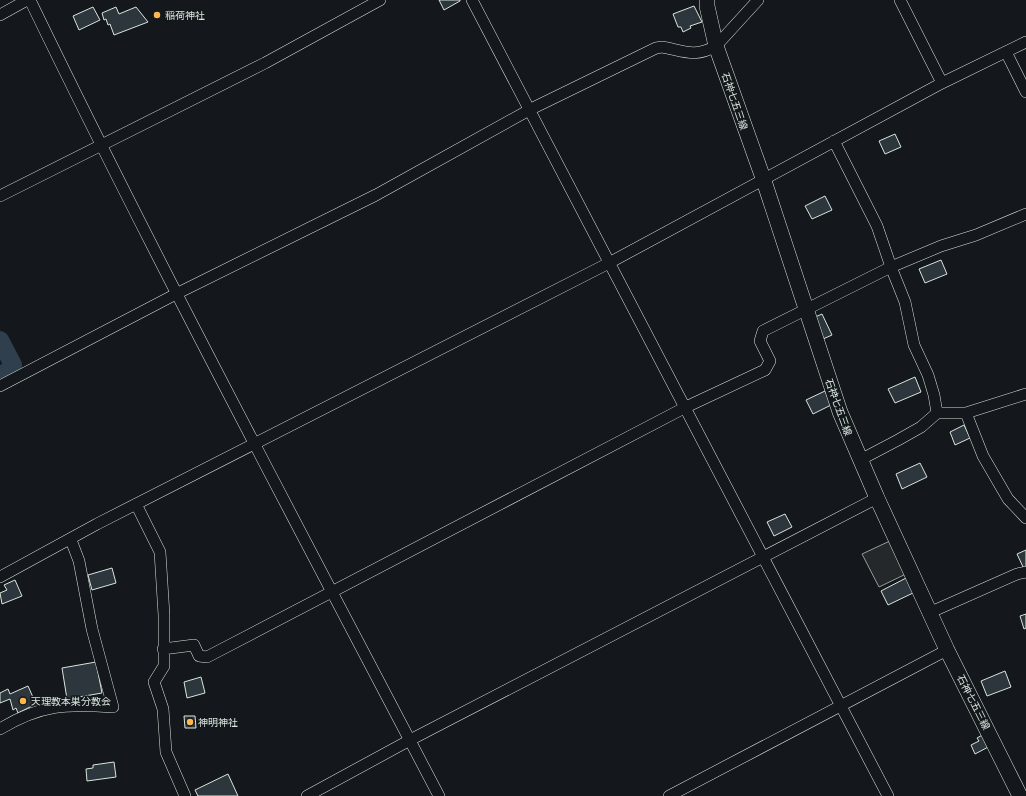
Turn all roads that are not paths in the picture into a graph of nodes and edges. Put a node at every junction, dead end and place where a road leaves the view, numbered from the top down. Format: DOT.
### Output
graph roads {
  1 [pos="27,0"];
  2 [pos="30,0"];
  3 [pos="380,0"];
  4 [pos="472,0"];
  5 [pos="707,0"];
  6 [pos="758,0"];
  7 [pos="900,0"];
  8 [pos="0,15"];
  9 [pos="1026,42"];
  10 [pos="716,46"];
  11 [pos="1006,52"];
  12 [pos="942,83"];
  13 [pos="1026,92"];
  14 [pos="531,109"];
  15 [pos="834,141"];
  16 [pos="100,145"];
  17 [pos="763,178"];
  18 [pos="0,196"];
  19 [pos="1026,214"];
  20 [pos="608,262"];
  21 [pos="891,267"];
  22 [pos="176,294"];
  23 [pos="806,309"];
  24 [pos="0,386"];
  25 [pos="1026,394"];
  26 [pos="686,407"];
  27 [pos="938,413"];
  28 [pos="966,413"];
  29 [pos="254,444"];
  30 [pos="860,460"];
  31 [pos="877,498"];
  32 [pos="136,504"];
  33 [pos="1026,518"];
  34 [pos="71,540"];
  35 [pos="763,556"];
  36 [pos="1026,572"];
  37 [pos="0,577"];
  38 [pos="333,591"];
  39 [pos="931,612"];
  40 [pos="163,649"];
  41 [pos="947,650"];
  42 [pos="840,705"];
  43 [pos="0,729"];
  44 [pos="410,740"];
  45 [pos="185,796"];
  46 [pos="307,796"];
  47 [pos="439,796"];
  48 [pos="669,796"];
  49 [pos="888,796"];
  50 [pos="1020,796"];
  1 -- 8 [label="street"];
  2 -- 16 [label="street"];
  3 -- 16 [label="street"];
  4 -- 14 [label="street"];
  5 -- 10 [label="main road, 石神七五三線"];
  6 -- 10 [label="street"];
  7 -- 12 [label="street"];
  9 -- 11 [label="street"];
  10 -- 14 [label="street"];
  10 -- 17 [label="main road, 石神七五三線"];
  11 -- 12 [label="street"];
  11 -- 13 [label="street"];
  12 -- 15 [label="street"];
  14 -- 20 [label="street"];
  14 -- 22 [label="street"];
  15 -- 17 [label="street"];
  15 -- 21 [label="street"];
  16 -- 18 [label="street"];
  16 -- 22 [label="street"];
  17 -- 20 [label="street"];
  17 -- 23 [label="main road, 石神七五三線"];
  19 -- 21 [label="street"];
  20 -- 26 [label="street"];
  20 -- 29 [label="street"];
  21 -- 23 [label="street"];
  21 -- 27 [label="street"];
  22 -- 24 [label="street"];
  22 -- 29 [label="street"];
  23 -- 26 [label="street"];
  23 -- 30 [label="main road, 石神七五三線"];
  25 -- 28 [label="street"];
  26 -- 35 [label="street"];
  26 -- 38 [label="street"];
  27 -- 28 [label="street"];
  27 -- 30 [label="street"];
  28 -- 33 [label="street"];
  29 -- 32 [label="street"];
  29 -- 38 [label="street"];
  30 -- 31 [label="main road, 石神七五三線"];
  31 -- 35 [label="street"];
  31 -- 39 [label="main road, 石神七五三線"];
  32 -- 34 [label="street"];
  32 -- 40 [label="street"];
  34 -- 37 [label="street"];
  34 -- 43 [label="street"];
  35 -- 42 [label="street"];
  35 -- 44 [label="street"];
  36 -- 39 [label="street"];
  38 -- 40 [label="street"];
  38 -- 44 [label="street"];
  39 -- 41 [label="main road, 石神七五三線"];
  40 -- 45 [label="street"];
  41 -- 42 [label="street"];
  41 -- 50 [label="main road, 石神七五三線"];
  42 -- 48 [label="street"];
  42 -- 49 [label="street"];
  44 -- 46 [label="street"];
  44 -- 47 [label="street"];
}
